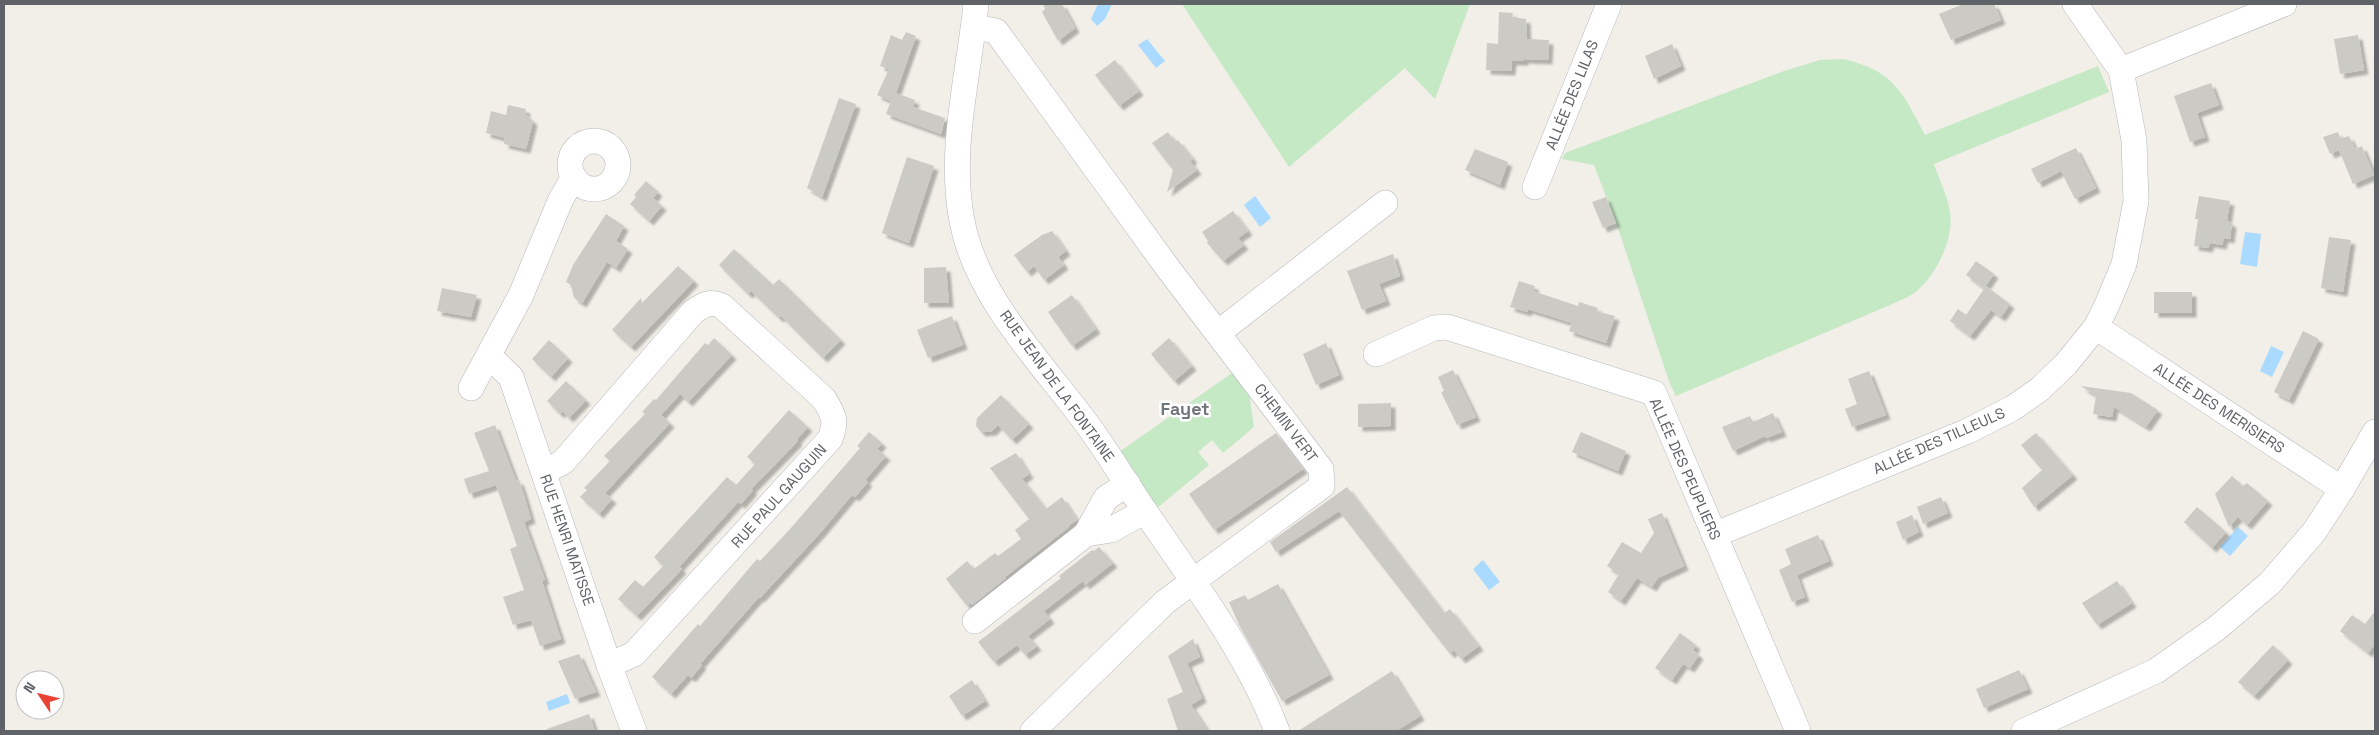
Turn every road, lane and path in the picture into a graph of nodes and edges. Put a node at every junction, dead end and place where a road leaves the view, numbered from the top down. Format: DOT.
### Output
graph roads {
  1 [pos="1609,4"];
  2 [pos="2075,4"];
  3 [pos="2284,4"];
  4 [pos="975,15"];
  5 [pos="2121,70"];
  6 [pos="574,178"];
  7 [pos="1535,187"];
  8 [pos="1385,203"];
  9 [pos="2096,327"];
  10 [pos="1218,333"];
  11 [pos="1376,354"];
  12 [pos="490,357"];
  13 [pos="471,388"];
  14 [pos="2375,432"];
  15 [pos="544,472"];
  16 [pos="1128,484"];
  17 [pos="2342,489"];
  18 [pos="1145,511"];
  19 [pos="1086,534"];
  20 [pos="1714,535"];
  21 [pos="1194,581"];
  22 [pos="975,622"];
  23 [pos="609,664"];
  24 [pos="1040,724"];
  25 [pos="634,731"];
  26 [pos="1277,731"];
  27 [pos="1798,731"];
  28 [pos="2024,731"];
  1 -- 7 [label="street, ALLÉE DES LILAS"];
  2 -- 5 [label="street, ALLÉE DES TILLEULS"];
  3 -- 5 [label="street"];
  4 -- 10 [label="street"];
  4 -- 16 [label="street, RUE JEAN DE LA FONTAINE"];
  5 -- 9 [label="street, ALLÉE DES TILLEULS"];
  6 -- 12 [label="street"];
  8 -- 10 [label="street"];
  9 -- 17 [label="street, ALLÉE DES MERISIERS"];
  9 -- 20 [label="street, ALLÉE DES TILLEULS"];
  10 -- 21 [label="street, CHEMIN VERT"];
  11 -- 20 [label="street, ALLÉE DES PEUPLIERS"];
  12 -- 13 [label="street"];
  12 -- 15 [label="street, RUE HENRI MATISSE"];
  14 -- 17 [label="street"];
  15 -- 23 [label="street, RUE HENRI MATISSE"];
  15 -- 23 [label="street, RUE PAUL GAUGUIN"];
  16 -- 18 [label="street, RUE JEAN DE LA FONTAINE"];
  16 -- 19 [label="street"];
  17 -- 28 [label="street"];
  18 -- 19 [label="street"];
  18 -- 21 [label="street, RUE JEAN DE LA FONTAINE"];
  19 -- 22 [label="street"];
  20 -- 27 [label="street, ALLÉE DES PEUPLIERS"];
  21 -- 24 [label="street"];
  21 -- 26 [label="street, RUE JEAN DE LA FONTAINE"];
  23 -- 25 [label="street, RUE HENRI MATISSE"];
}
